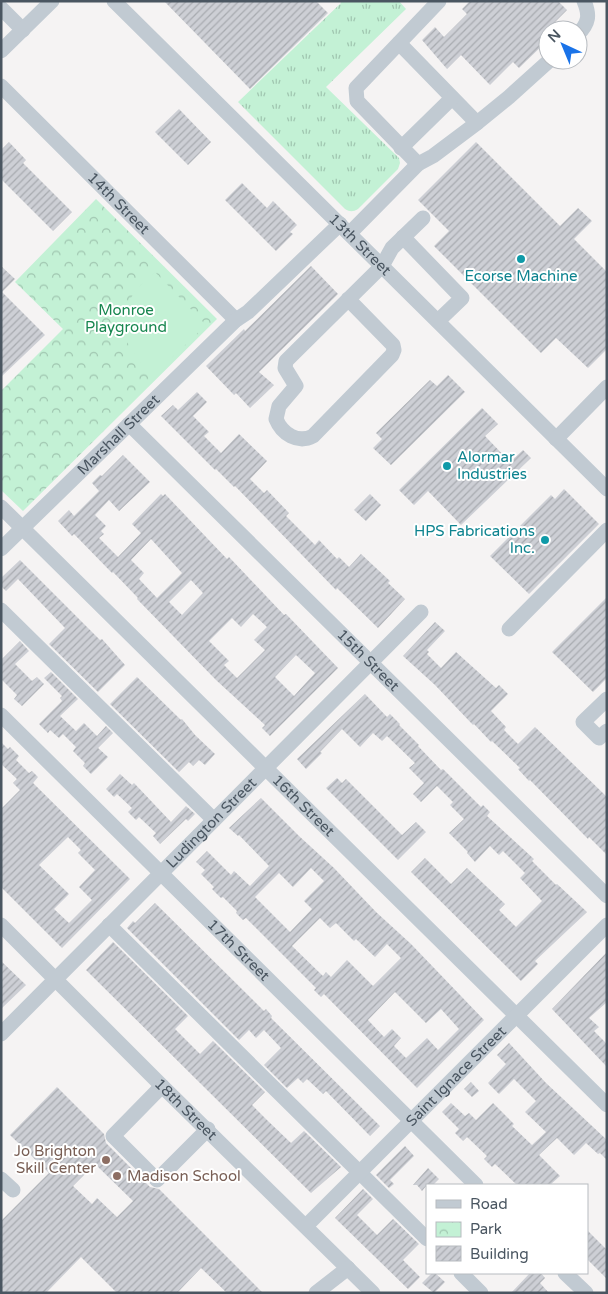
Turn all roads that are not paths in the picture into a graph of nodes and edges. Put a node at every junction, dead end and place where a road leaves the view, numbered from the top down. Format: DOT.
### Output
graph roads {
  1 [pos="52,1"];
  2 [pos="114,1"];
  3 [pos="439,1"];
  4 [pos="584,1"];
  5 [pos="1,8"];
  6 [pos="588,20"];
  7 [pos="23,30"];
  8 [pos="399,43"];
  9 [pos="1,52"];
  10 [pos="539,70"];
  11 [pos="1,86"];
  12 [pos="452,98"];
  13 [pos="477,123"];
  14 [pos="401,148"];
  15 [pos="418,164"];
  16 [pos="423,218"];
  17 [pos="345,228"];
  18 [pos="403,237"];
  19 [pos="382,266"];
  20 [pos="348,299"];
  21 [pos="236,320"];
  22 [pos="438,321"];
  23 [pos="607,387"];
  24 [pos="129,424"];
  25 [pos="556,439"];
  26 [pos="607,489"];
  27 [pos="1,507"];
  28 [pos="23,528"];
  29 [pos="607,530"];
  30 [pos="1,549"];
  31 [pos="1,610"];
  32 [pos="421,612"];
  33 [pos="509,628"];
  34 [pos="371,662"];
  35 [pos="607,699"];
  36 [pos="1,715"];
  37 [pos="607,731"];
  38 [pos="266,768"];
  39 [pos="214,820"];
  40 [pos="161,874"];
  41 [pos="607,896"];
  42 [pos="607,924"];
  43 [pos="1,925"];
  44 [pos="109,925"];
  45 [pos="56,979"];
  46 [pos="516,1015"];
  47 [pos="1,1034"];
  48 [pos="162,1086"];
  49 [pos="607,1104"];
  50 [pos="411,1121"];
  51 [pos="208,1129"];
  52 [pos="360,1173"];
  53 [pos="1,1179"];
  54 [pos="475,1184"];
  55 [pos="13,1190"];
  56 [pos="306,1226"];
  57 [pos="426,1238"];
  58 [pos="348,1268"];
  59 [pos="462,1274"];
  60 [pos="567,1274"];
  61 [pos="365,1290"];
  62 [pos="316,1293"];
  63 [pos="481,1293"];
  64 [pos="586,1293"];
  1 -- 7 [label="street"];
  2 -- 17 [label="street, 13th Street"];
  3 -- 8 [label="street"];
  4 -- 6 [label="street"];
  5 -- 7 [label="street"];
  7 -- 9 [label="street"];
  8 -- 12 [label="street"];
  8 -- 14 [label="street"];
  10 -- 13 [label="street, Marshall Street"];
  11 -- 21 [label="street, 14th Street"];
  12 -- 13 [label="street"];
  12 -- 14 [label="street"];
  13 -- 15 [label="street, Marshall Street"];
  14 -- 15 [label="street"];
  15 -- 17 [label="street, Marshall Street"];
  16 -- 18 [label="street"];
  17 -- 19 [label="street, 13th Street"];
  17 -- 21 [label="street, Marshall Street"];
  18 -- 19 [label="street"];
  18 -- 22 [label="street"];
  19 -- 20 [label="street"];
  19 -- 22 [label="street, 13th Street"];
  20 -- 20 [label="street"];
  21 -- 24 [label="street, Marshall Street"];
  22 -- 25 [label="street, 13th Street"];
  23 -- 25 [label="street"];
  24 -- 28 [label="street, Marshall Street"];
  24 -- 34 [label="street, 15th Street"];
  25 -- 26 [label="street, 13th Street"];
  27 -- 28 [label="street, 16th Street"];
  28 -- 30 [label="street, Marshall Street"];
  28 -- 38 [label="street, 16th Street"];
  29 -- 33 [label="street"];
  31 -- 39 [label="street"];
  32 -- 34 [label="street, Ludington Street"];
  34 -- 38 [label="street, Ludington Street"];
  34 -- 41 [label="street, 15th Street"];
  35 -- 37 [label="street"];
  36 -- 40 [label="street, 17th Street"];
  38 -- 39 [label="street, Ludington Street"];
  38 -- 46 [label="street, 16th Street"];
  39 -- 40 [label="street, Ludington Street"];
  40 -- 44 [label="street, Ludington Street"];
  40 -- 50 [label="street, 17th Street"];
  42 -- 46 [label="street, Saint Ignace Street"];
  43 -- 45 [label="street, 18th Street"];
  44 -- 45 [label="street, Ludington Street"];
  44 -- 52 [label="street"];
  45 -- 47 [label="street, Ludington Street"];
  45 -- 48 [label="street, 18th Street"];
  46 -- 49 [label="street, 16th Street"];
  46 -- 50 [label="street, Saint Ignace Street"];
  48 -- 51 [label="street, 18th Street"];
  48 -- 51 [label="street"];
  50 -- 52 [label="street, Saint Ignace Street"];
  50 -- 54 [label="street, 17th Street"];
  51 -- 56 [label="street, 18th Street"];
  52 -- 56 [label="street, Saint Ignace Street"];
  52 -- 57 [label="street"];
  53 -- 55 [label="street"];
  56 -- 58 [label="street, 18th Street"];
  58 -- 61 [label="street, 18th Street"];
  58 -- 62 [label="street"];
  59 -- 63 [label="street"];
  60 -- 64 [label="street"];
}
